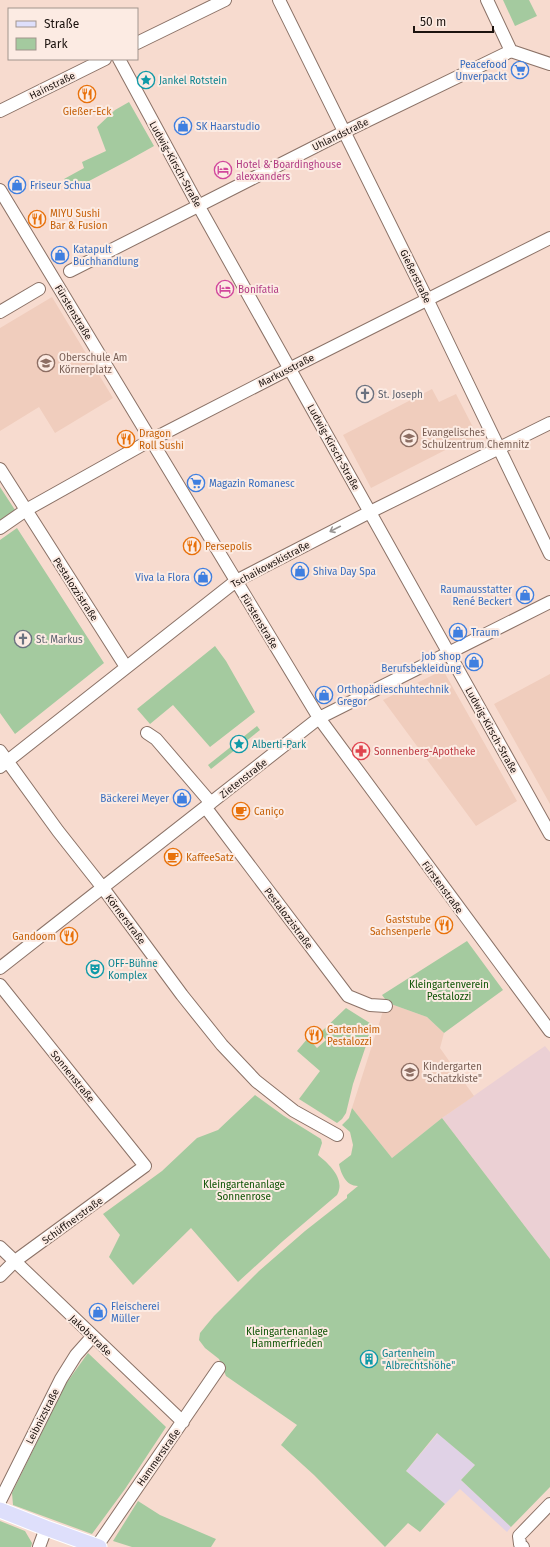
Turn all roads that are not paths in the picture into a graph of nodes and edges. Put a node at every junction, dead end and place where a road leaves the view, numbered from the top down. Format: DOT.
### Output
graph roads {
  1 [pos="225,0"];
  2 [pos="280,0"];
  3 [pos="487,0"];
  4 [pos="138,43"];
  5 [pos="511,50"];
  6 [pos="103,60"];
  7 [pos="120,60"];
  8 [pos="550,64"];
  9 [pos="0,111"];
  10 [pos="344,132"];
  11 [pos="0,190"];
  12 [pos="198,205"];
  13 [pos="550,238"];
  14 [pos="70,271"];
  15 [pos="39,289"];
  16 [pos="427,299"];
  17 [pos="0,312"];
  18 [pos="290,368"];
  19 [pos="550,422"];
  20 [pos="151,440"];
  21 [pos="499,449"];
  22 [pos="0,469"];
  23 [pos="26,510"];
  24 [pos="370,512"];
  25 [pos="0,528"];
  26 [pos="550,554"];
  27 [pos="236,581"];
  28 [pos="550,602"];
  29 [pos="450,653"];
  30 [pos="126,667"];
  31 [pos="319,718"];
  32 [pos="147,733"];
  33 [pos="2,760"];
  34 [pos="209,805"];
  35 [pos="550,834"];
  36 [pos="103,888"];
  37 [pos="0,968"];
  38 [pos="0,985"];
  39 [pos="386,1006"];
  40 [pos="550,1031"];
  41 [pos="337,1135"];
  42 [pos="145,1166"];
  43 [pos="0,1247"];
  44 [pos="15,1262"];
  45 [pos="0,1276"];
  46 [pos="92,1337"];
  47 [pos="219,1368"];
  48 [pos="183,1422"];
  49 [pos="0,1501"];
  50 [pos="550,1504"];
  51 [pos="0,1510"];
  52 [pos="46,1528"];
  53 [pos="521,1541"];
  54 [pos="39,1547"];
  55 [pos="98,1547"];
  1 -- 4 [label="street"];
  2 -- 10 [label="street, Gießerstraße"];
  3 -- 5 [label="street"];
  5 -- 8 [label="street"];
  5 -- 10 [label="street, Uhlandstraße"];
  6 -- 9 [label="street, Hainstraße"];
  7 -- 12 [label="street, Ludwig-Kirsch-Straße"];
  10 -- 12 [label="street, Uhlandstraße"];
  10 -- 16 [label="street, Gießerstraße"];
  11 -- 20 [label="street, Fürstenstraße"];
  12 -- 14 [label="street, Uhlandstraße"];
  12 -- 18 [label="street, Ludwig-Kirsch-Straße"];
  13 -- 16 [label="street, Markusstraße"];
  15 -- 17 [label="street"];
  16 -- 18 [label="street, Markusstraße"];
  16 -- 21 [label="street, Gießerstraße"];
  18 -- 20 [label="street, Markusstraße"];
  18 -- 24 [label="street, Ludwig-Kirsch-Straße"];
  19 -- 21 [label="street, Tschaikowskistraße"];
  20 -- 23 [label="street, Markusstraße"];
  20 -- 27 [label="street, Fürstenstraße"];
  21 -- 24 [label="street, Tschaikowskistraße"];
  21 -- 26 [label="street, Gießerstraße"];
  22 -- 23 [label="street, Pestalozzistraße"];
  23 -- 25 [label="street, Markusstraße"];
  23 -- 30 [label="street, Pestalozzistraße"];
  24 -- 27 [label="street, Tschaikowskistraße, one-way"];
  24 -- 29 [label="street, Ludwig-Kirsch-Straße"];
  27 -- 30 [label="street, Tschaikowskistraße"];
  27 -- 31 [label="street, Fürstenstraße"];
  28 -- 29 [label="street, Zietenstraße"];
  29 -- 31 [label="street, Zietenstraße"];
  29 -- 35 [label="street, Ludwig-Kirsch-Straße"];
  30 -- 33 [label="street, Tschaikowskistraße"];
  31 -- 34 [label="street, Zietenstraße"];
  31 -- 40 [label="street, Fürstenstraße"];
  32 -- 34 [label="street, Pestalozzistraße"];
  33 -- 36 [label="street, Körnerstraße"];
  34 -- 36 [label="street, Zietenstraße"];
  34 -- 39 [label="street, Pestalozzistraße"];
  36 -- 37 [label="street, Zietenstraße"];
  36 -- 41 [label="street, Körnerstraße"];
  38 -- 42 [label="street, Sonnenstraße"];
  42 -- 44 [label="street, Schüffnerstraße"];
  43 -- 44 [label="street, Jakobstraße"];
  44 -- 45 [label="street, Schüffnerstraße"];
  44 -- 46 [label="street, Jakobstraße"];
  46 -- 48 [label="street, Jakobstraße"];
  46 -- 49 [label="street, Leibnizstraße"];
  47 -- 48 [label="street, Hammerstraße"];
  48 -- 55 [label="street, Hammerstraße"];
  50 -- 53 [label="street"];
  51 -- 52 [label="main road"];
  52 -- 54 [label="street"];
  52 -- 55 [label="main road"];
}
